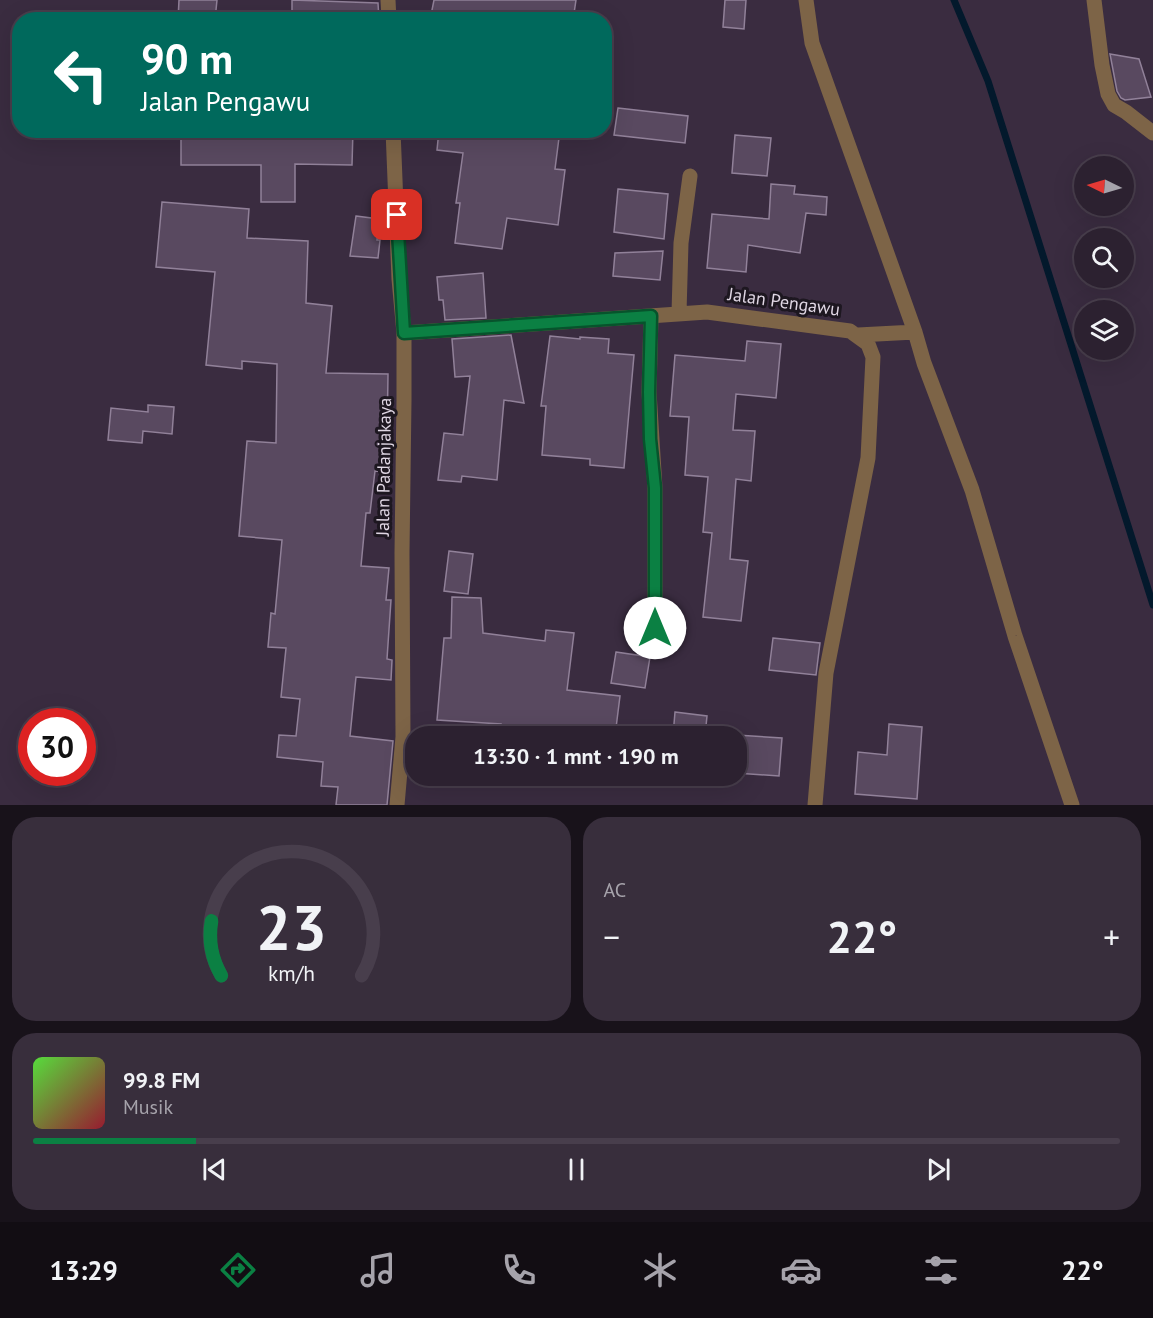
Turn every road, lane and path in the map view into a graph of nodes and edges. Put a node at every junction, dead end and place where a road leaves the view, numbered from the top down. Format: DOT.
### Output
graph roads {
  1 [pos="806,0"];
  2 [pos="1095,0"];
  3 [pos="1153,133"];
  4 [pos="393,138"];
  5 [pos="690,176"];
  6 [pos="679,313"];
  7 [pos="651,316"];
  8 [pos="915,332"];
  9 [pos="404,333"];
  10 [pos="858,335"];
  11 [pos="655,628"];
  12 [pos="397,805"];
  13 [pos="815,805"];
  14 [pos="1072,805"];
  1 -- 8 [label="street"];
  2 -- 3 [label="street"];
  4 -- 9 [label="street, Jalan Padanjakaya"];
  5 -- 6 [label="street"];
  6 -- 7 [label="street, Jalan Pengawu"];
  6 -- 10 [label="street, Jalan Pengawu"];
  7 -- 9 [label="street, Jalan Pengawu"];
  7 -- 11 [label="street"];
  8 -- 10 [label="street"];
  8 -- 14 [label="street"];
  9 -- 12 [label="street, Jalan Padanjakaya"];
  10 -- 13 [label="street, Jalan Pengawu"];
}
